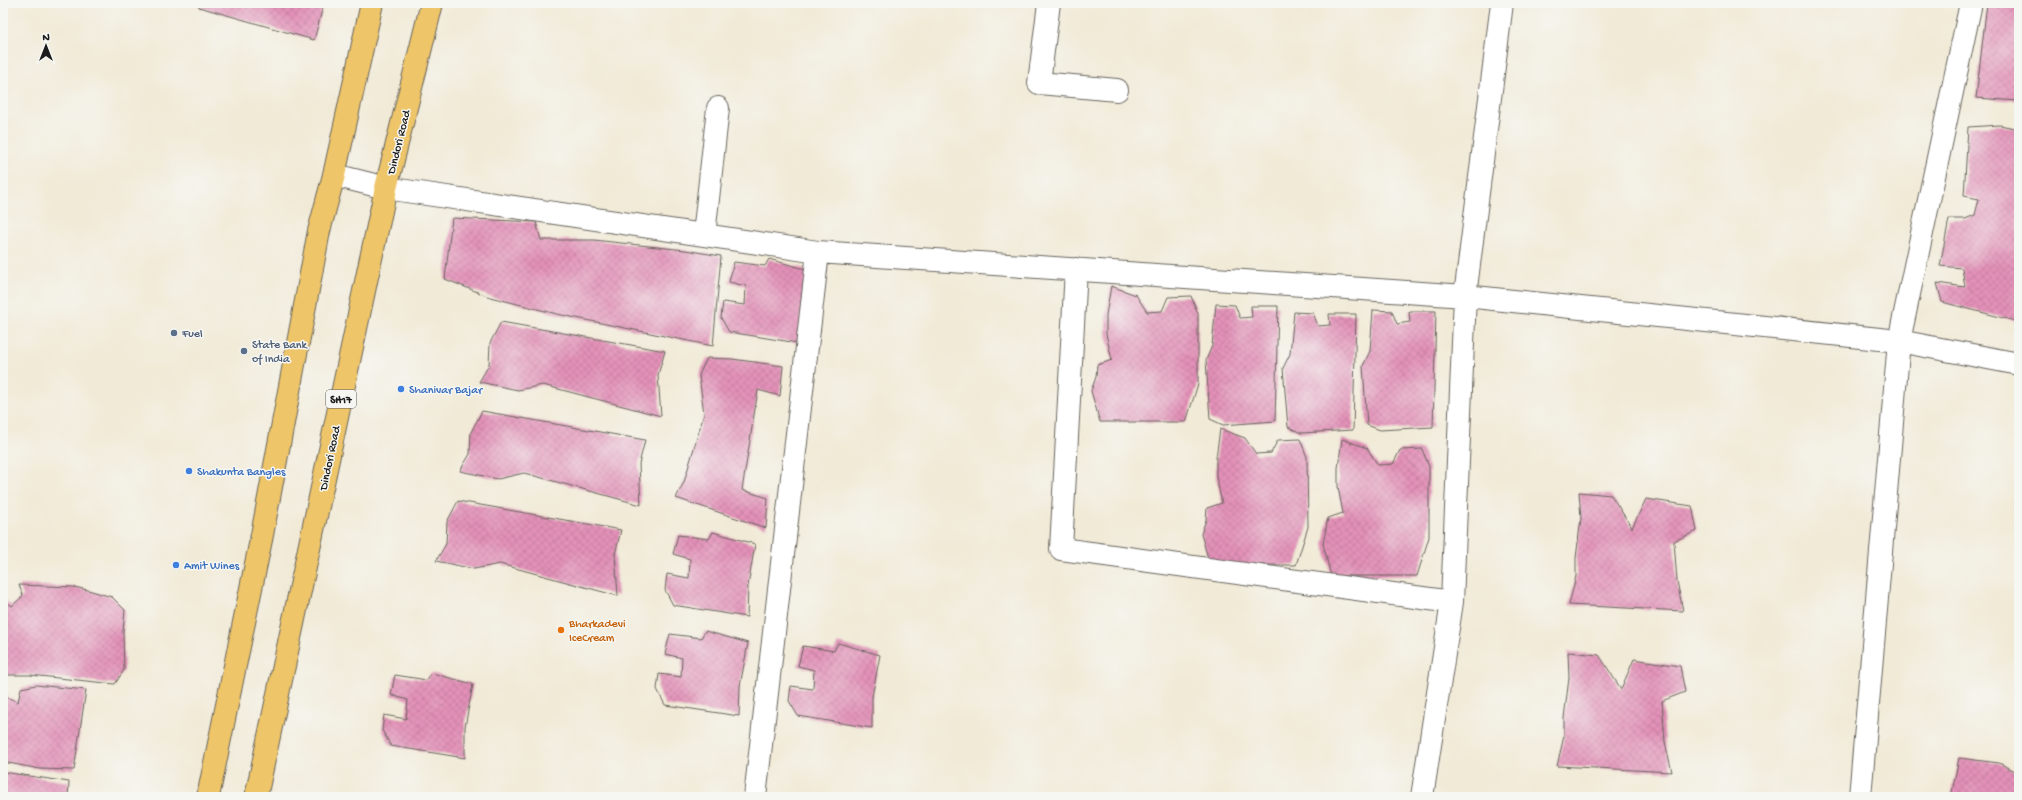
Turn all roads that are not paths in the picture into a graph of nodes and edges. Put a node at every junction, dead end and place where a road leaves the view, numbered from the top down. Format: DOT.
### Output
graph roads {
  1 [pos="372,3"];
  2 [pos="432,3"];
  3 [pos="1049,3"];
  4 [pos="1502,3"];
  5 [pos="1971,3"];
  6 [pos="1117,90"];
  7 [pos="718,108"];
  8 [pos="334,175"];
  9 [pos="386,188"];
  10 [pos="704,235"];
  11 [pos="818,252"];
  12 [pos="1076,269"];
  13 [pos="1465,296"];
  14 [pos="1899,341"];
  15 [pos="2019,364"];
  16 [pos="1452,602"];
  17 [pos="208,797"];
  18 [pos="256,797"];
  19 [pos="755,797"];
  20 [pos="1422,797"];
  21 [pos="1860,797"];
  1 -- 8 [label="main road"];
  2 -- 9 [label="main road, Dindori Road / SH17"];
  3 -- 6 [label="street"];
  4 -- 13 [label="street"];
  5 -- 14 [label="street"];
  7 -- 10 [label="street"];
  8 -- 9 [label="street"];
  8 -- 17 [label="main road"];
  9 -- 10 [label="street"];
  9 -- 18 [label="main road, Dindori Road / SH17"];
  10 -- 11 [label="street"];
  11 -- 12 [label="street"];
  11 -- 19 [label="street"];
  12 -- 13 [label="street"];
  12 -- 16 [label="street"];
  13 -- 14 [label="street"];
  13 -- 16 [label="street"];
  14 -- 15 [label="street"];
  14 -- 21 [label="street"];
  16 -- 20 [label="street"];
}
